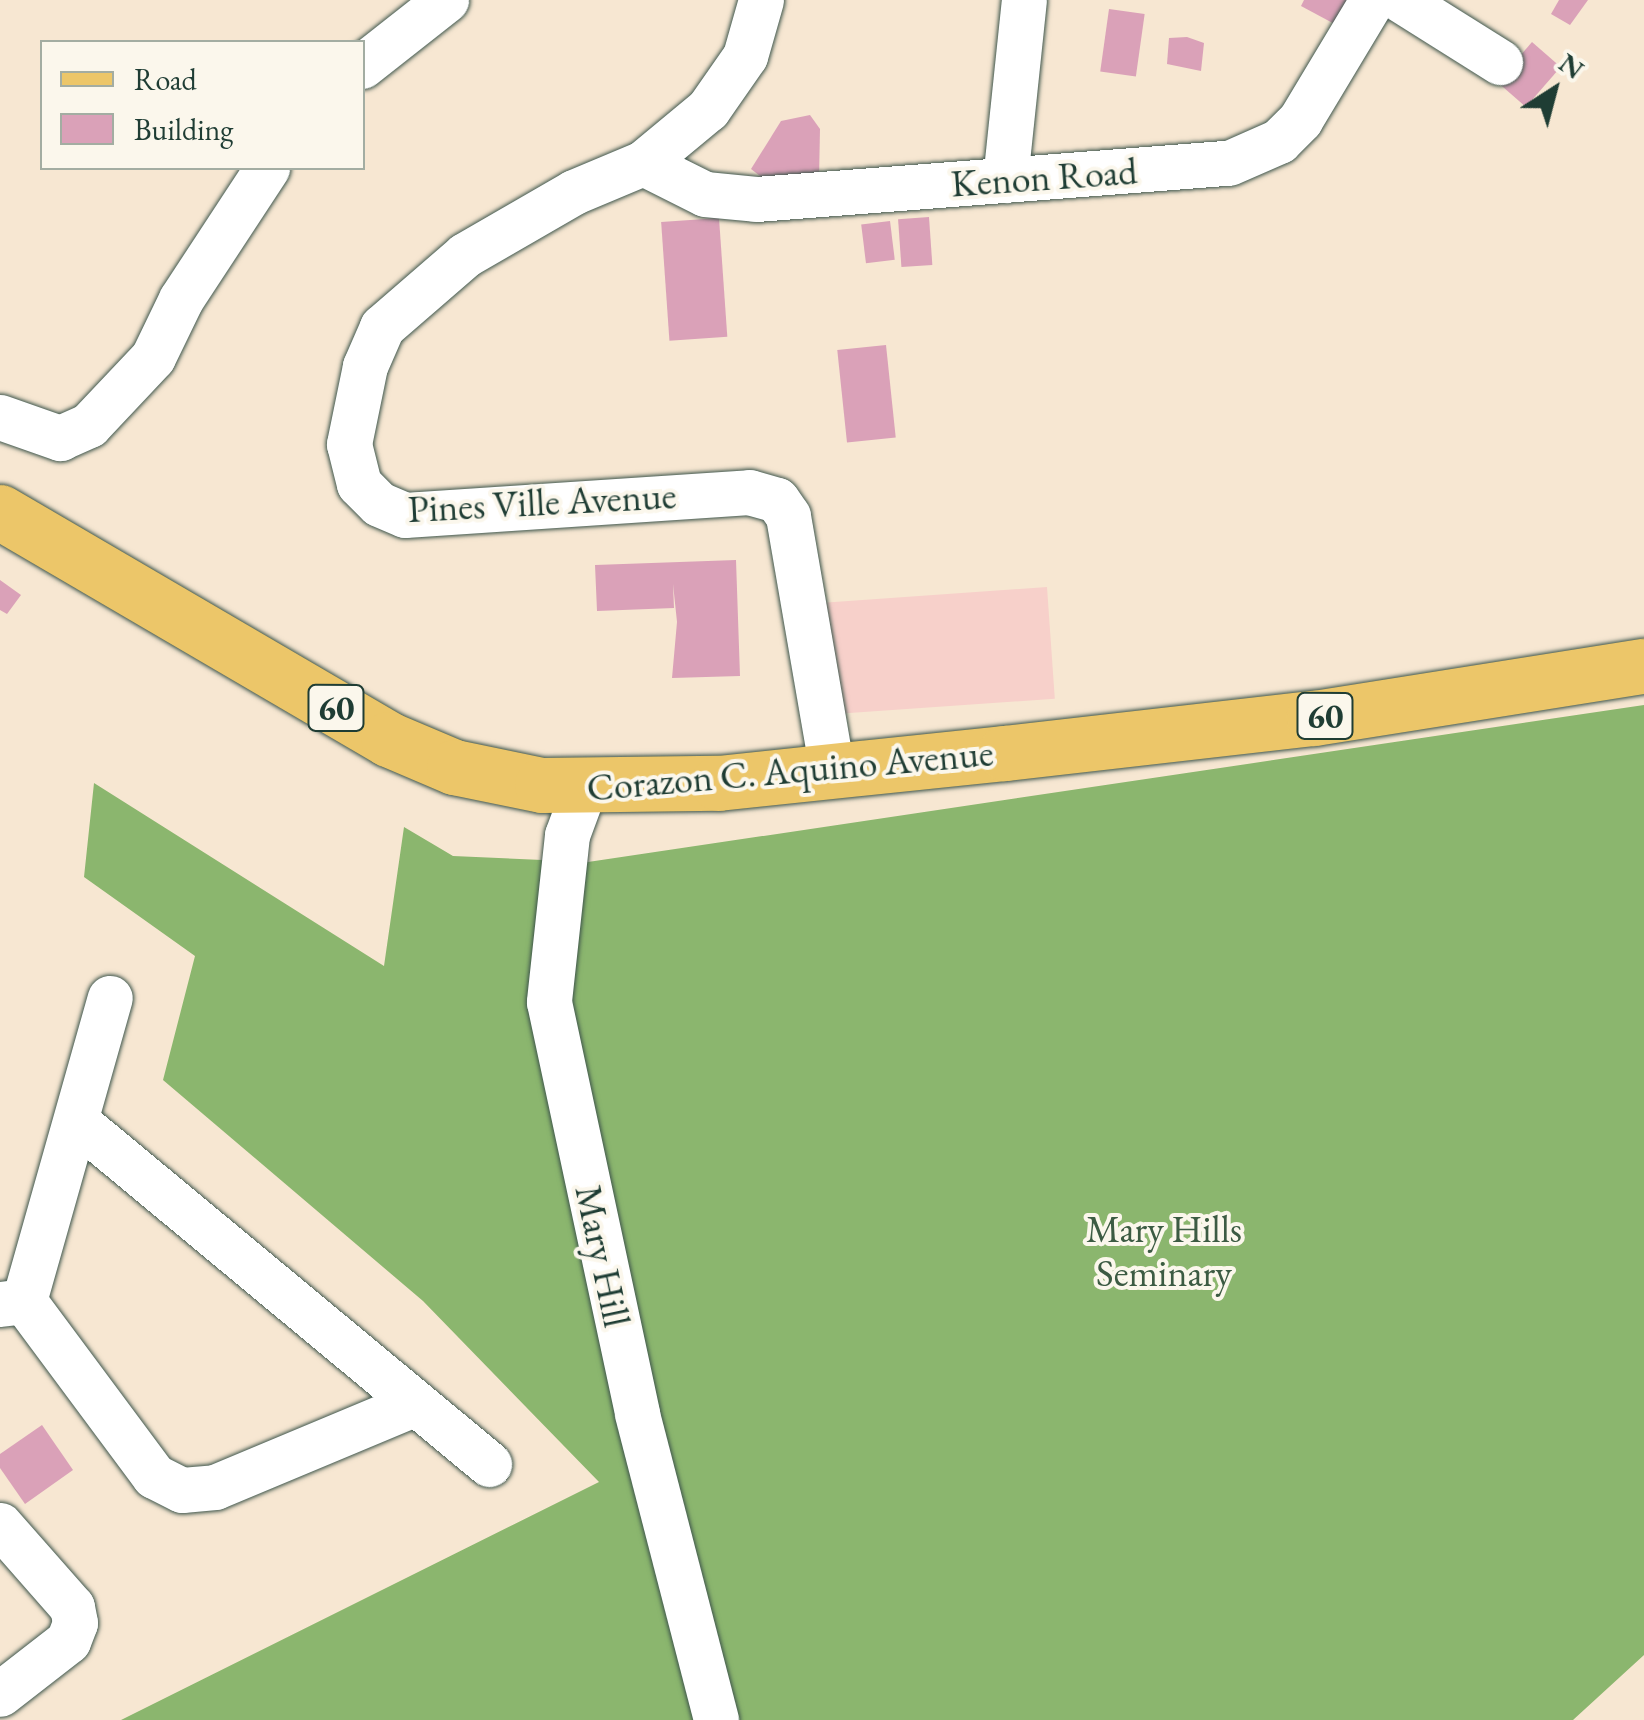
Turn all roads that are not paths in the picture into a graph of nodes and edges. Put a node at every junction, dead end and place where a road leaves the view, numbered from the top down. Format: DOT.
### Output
graph roads {
  1 [pos="446,0"];
  2 [pos="761,0"];
  3 [pos="1024,0"];
  4 [pos="1372,0"];
  5 [pos="1401,0"];
  6 [pos="1500,62"];
  7 [pos="365,64"];
  8 [pos="643,164"];
  9 [pos="266,170"];
  10 [pos="1006,180"];
  11 [pos="0,417"];
  12 [pos="0,512"];
  13 [pos="1644,666"];
  14 [pos="832,771"];
  15 [pos="584,789"];
  16 [pos="110,998"];
  17 [pos="76,1121"];
  18 [pos="12,1303"];
  19 [pos="411,1406"];
  20 [pos="489,1464"];
  21 [pos="0,1525"];
  22 [pos="0,1694"];
  23 [pos="716,1720"];
  1 -- 7 [label="street"];
  2 -- 8 [label="street, Pines Ville Avenue"];
  3 -- 10 [label="street"];
  4 -- 10 [label="street, Kenon Road"];
  5 -- 6 [label="street"];
  8 -- 10 [label="street, Kenon Road"];
  8 -- 14 [label="street, Pines Ville Avenue"];
  9 -- 11 [label="street"];
  12 -- 15 [label="main road, Corazon C. Aquino Avenue / 60"];
  13 -- 14 [label="main road, Corazon C. Aquino Avenue / 60"];
  14 -- 15 [label="main road, Corazon C. Aquino Avenue / 60"];
  15 -- 23 [label="street, Mary Hill"];
  16 -- 17 [label="street"];
  17 -- 18 [label="street"];
  17 -- 19 [label="street"];
  18 -- 19 [label="street"];
  19 -- 20 [label="street"];
  21 -- 22 [label="street"];
}
